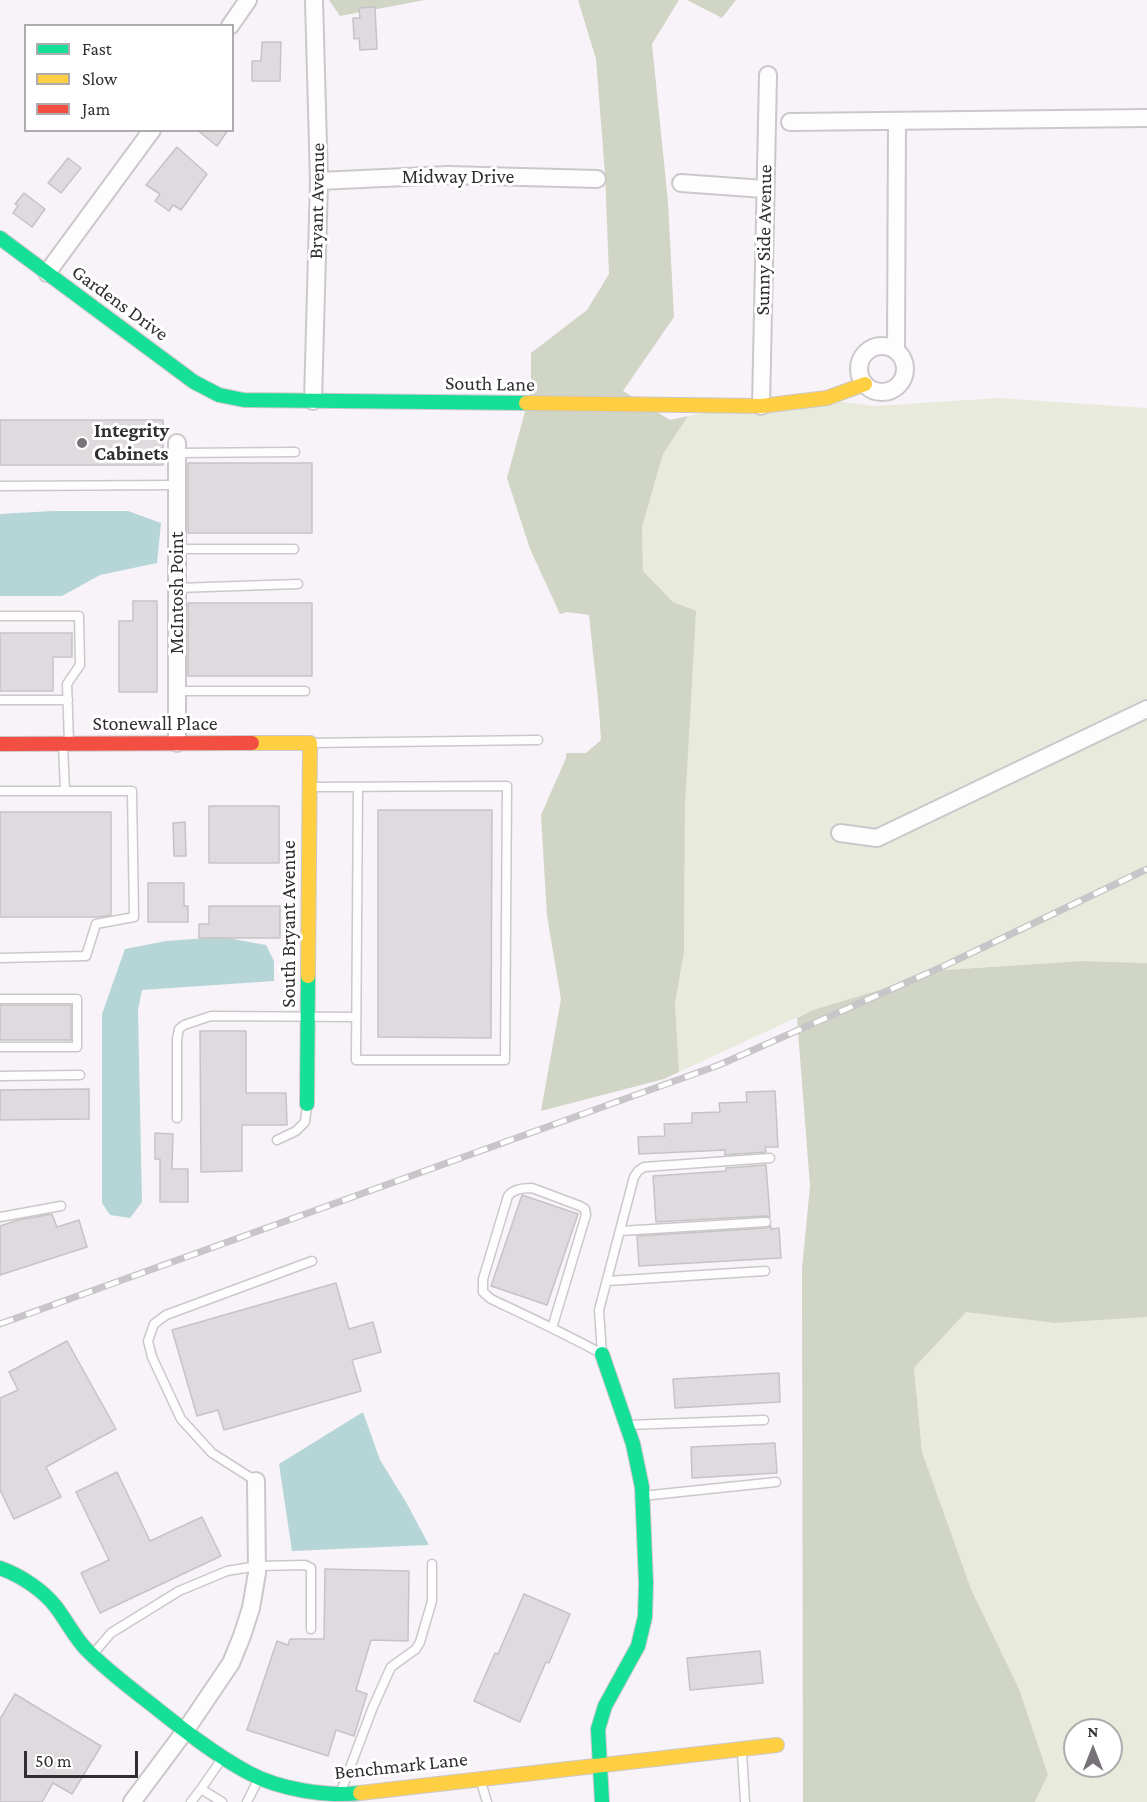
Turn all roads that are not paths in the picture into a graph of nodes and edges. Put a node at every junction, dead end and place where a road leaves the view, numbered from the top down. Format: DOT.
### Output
graph roads {
  1 [pos="248,0"];
  2 [pos="314,0"];
  3 [pos="231,24"];
  4 [pos="768,75"];
  5 [pos="1147,118"];
  6 [pos="897,121"];
  7 [pos="790,122"];
  8 [pos="151,132"];
  9 [pos="597,179"];
  10 [pos="319,181"];
  11 [pos="681,183"];
  12 [pos="764,189"];
  13 [pos="0,238"];
  14 [pos="46,273"];
  15 [pos="896,351"];
  16 [pos="865,384"];
  17 [pos="219,395"];
  18 [pos="313,401"];
  19 [pos="761,406"];
  20 [pos="177,448"];
  21 [pos="295,452"];
  22 [pos="177,484"];
  23 [pos="0,486"];
  24 [pos="177,549"];
  25 [pos="294,549"];
  26 [pos="298,584"];
  27 [pos="177,588"];
  28 [pos="0,616"];
  29 [pos="177,691"];
  30 [pos="305,691"];
  31 [pos="0,700"];
  32 [pos="68,700"];
  33 [pos="1147,709"];
  34 [pos="538,740"];
  35 [pos="177,742"];
  36 [pos="310,743"];
  37 [pos="0,744"];
  38 [pos="66,744"];
  39 [pos="358,787"];
  40 [pos="309,788"];
  41 [pos="65,790"];
  42 [pos="0,791"];
  43 [pos="840,833"];
  44 [pos="0,958"];
  45 [pos="0,999"];
  46 [pos="356,1017"];
  47 [pos="307,1018"];
  48 [pos="0,1047"];
  49 [pos="80,1075"];
  50 [pos="0,1076"];
  51 [pos="307,1104"];
  52 [pos="177,1118"];
  53 [pos="277,1140"];
  54 [pos="770,1158"];
  55 [pos="61,1206"];
  56 [pos="0,1217"];
  57 [pos="766,1222"];
  58 [pos="620,1231"];
  59 [pos="312,1262"];
  60 [pos="765,1270"];
  61 [pos="607,1281"];
  62 [pos="552,1328"];
  63 [pos="602,1354"];
  64 [pos="764,1420"];
  65 [pos="627,1425"];
  66 [pos="256,1481"];
  67 [pos="776,1482"];
  68 [pos="642,1496"];
  69 [pos="432,1564"];
  70 [pos="257,1566"];
  71 [pos="0,1568"];
  72 [pos="311,1629"];
  73 [pos="92,1655"];
  74 [pos="185,1731"];
  75 [pos="777,1745"];
  76 [pos="742,1749"];
  77 [pos="223,1756"];
  78 [pos="598,1764"];
  79 [pos="259,1777"];
  80 [pos="480,1778"];
  81 [pos="201,1789"];
  82 [pos="340,1795"];
  83 [pos="132,1802"];
  84 [pos="191,1802"];
  85 [pos="222,1802"];
  86 [pos="247,1802"];
  87 [pos="487,1802"];
  88 [pos="602,1802"];
  89 [pos="745,1802"];
  1 -- 3 [label="street"];
  2 -- 10 [label="street, Bryant Avenue"];
  4 -- 12 [label="street, Sunny Side Avenue"];
  5 -- 6 [label="street"];
  6 -- 7 [label="street"];
  6 -- 15 [label="street"];
  8 -- 14 [label="street"];
  9 -- 10 [label="street, Midway Drive"];
  10 -- 18 [label="street, Bryant Avenue"];
  11 -- 12 [label="street"];
  12 -- 19 [label="street, Sunny Side Avenue"];
  13 -- 14 [label="street, Gardens Drive"];
  14 -- 17 [label="street, Gardens Drive"];
  15 -- 16 [label="street"];
  15 -- 16 [label="street"];
  16 -- 19 [label="street, South Lane"];
  17 -- 18 [label="street, South Lane"];
  18 -- 19 [label="street, South Lane"];
  20 -- 21 [label="lane"];
  20 -- 22 [label="street, McIntosh Point"];
  22 -- 23 [label="lane"];
  22 -- 24 [label="street, McIntosh Point"];
  24 -- 25 [label="lane"];
  24 -- 27 [label="street, McIntosh Point"];
  26 -- 27 [label="lane"];
  27 -- 29 [label="street, McIntosh Point"];
  28 -- 32 [label="lane"];
  29 -- 30 [label="lane"];
  29 -- 35 [label="street, McIntosh Point"];
  31 -- 32 [label="lane"];
  32 -- 38 [label="lane"];
  33 -- 43 [label="street"];
  34 -- 36 [label="lane"];
  35 -- 36 [label="street, Stonewall Place"];
  35 -- 38 [label="street, Stonewall Place"];
  36 -- 40 [label="street, South Bryant Avenue"];
  37 -- 38 [label="street, Stonewall Place"];
  38 -- 41 [label="lane"];
  39 -- 40 [label="lane"];
  39 -- 46 [label="lane"];
  39 -- 46 [label="lane"];
  40 -- 47 [label="street, South Bryant Avenue"];
  41 -- 42 [label="lane"];
  41 -- 44 [label="lane"];
  45 -- 48 [label="lane"];
  46 -- 47 [label="lane"];
  47 -- 51 [label="street, South Bryant Avenue"];
  47 -- 52 [label="lane"];
  49 -- 50 [label="lane"];
  51 -- 53 [label="lane"];
  54 -- 58 [label="lane"];
  55 -- 56 [label="lane"];
  57 -- 58 [label="lane"];
  58 -- 61 [label="lane"];
  59 -- 66 [label="lane"];
  60 -- 61 [label="lane"];
  61 -- 63 [label="lane"];
  62 -- 62 [label="lane"];
  62 -- 63 [label="lane"];
  63 -- 65 [label="street"];
  64 -- 65 [label="lane"];
  65 -- 68 [label="street"];
  66 -- 70 [label="street"];
  67 -- 68 [label="lane"];
  68 -- 78 [label="street"];
  69 -- 82 [label="lane"];
  70 -- 72 [label="lane"];
  70 -- 73 [label="lane"];
  70 -- 74 [label="street"];
  71 -- 73 [label="street, Benchmark Lane"];
  73 -- 74 [label="street, Benchmark Lane"];
  74 -- 77 [label="street, Benchmark Lane"];
  74 -- 83 [label="street"];
  75 -- 76 [label="street, Benchmark Lane"];
  76 -- 78 [label="street, Benchmark Lane"];
  76 -- 89 [label="lane"];
  77 -- 79 [label="street, Benchmark Lane"];
  77 -- 81 [label="lane"];
  78 -- 80 [label="street, Benchmark Lane"];
  78 -- 88 [label="street"];
  79 -- 82 [label="street, Benchmark Lane"];
  79 -- 86 [label="lane"];
  80 -- 82 [label="street, Benchmark Lane"];
  80 -- 87 [label="lane"];
  81 -- 84 [label="lane"];
  81 -- 85 [label="lane"];
}
